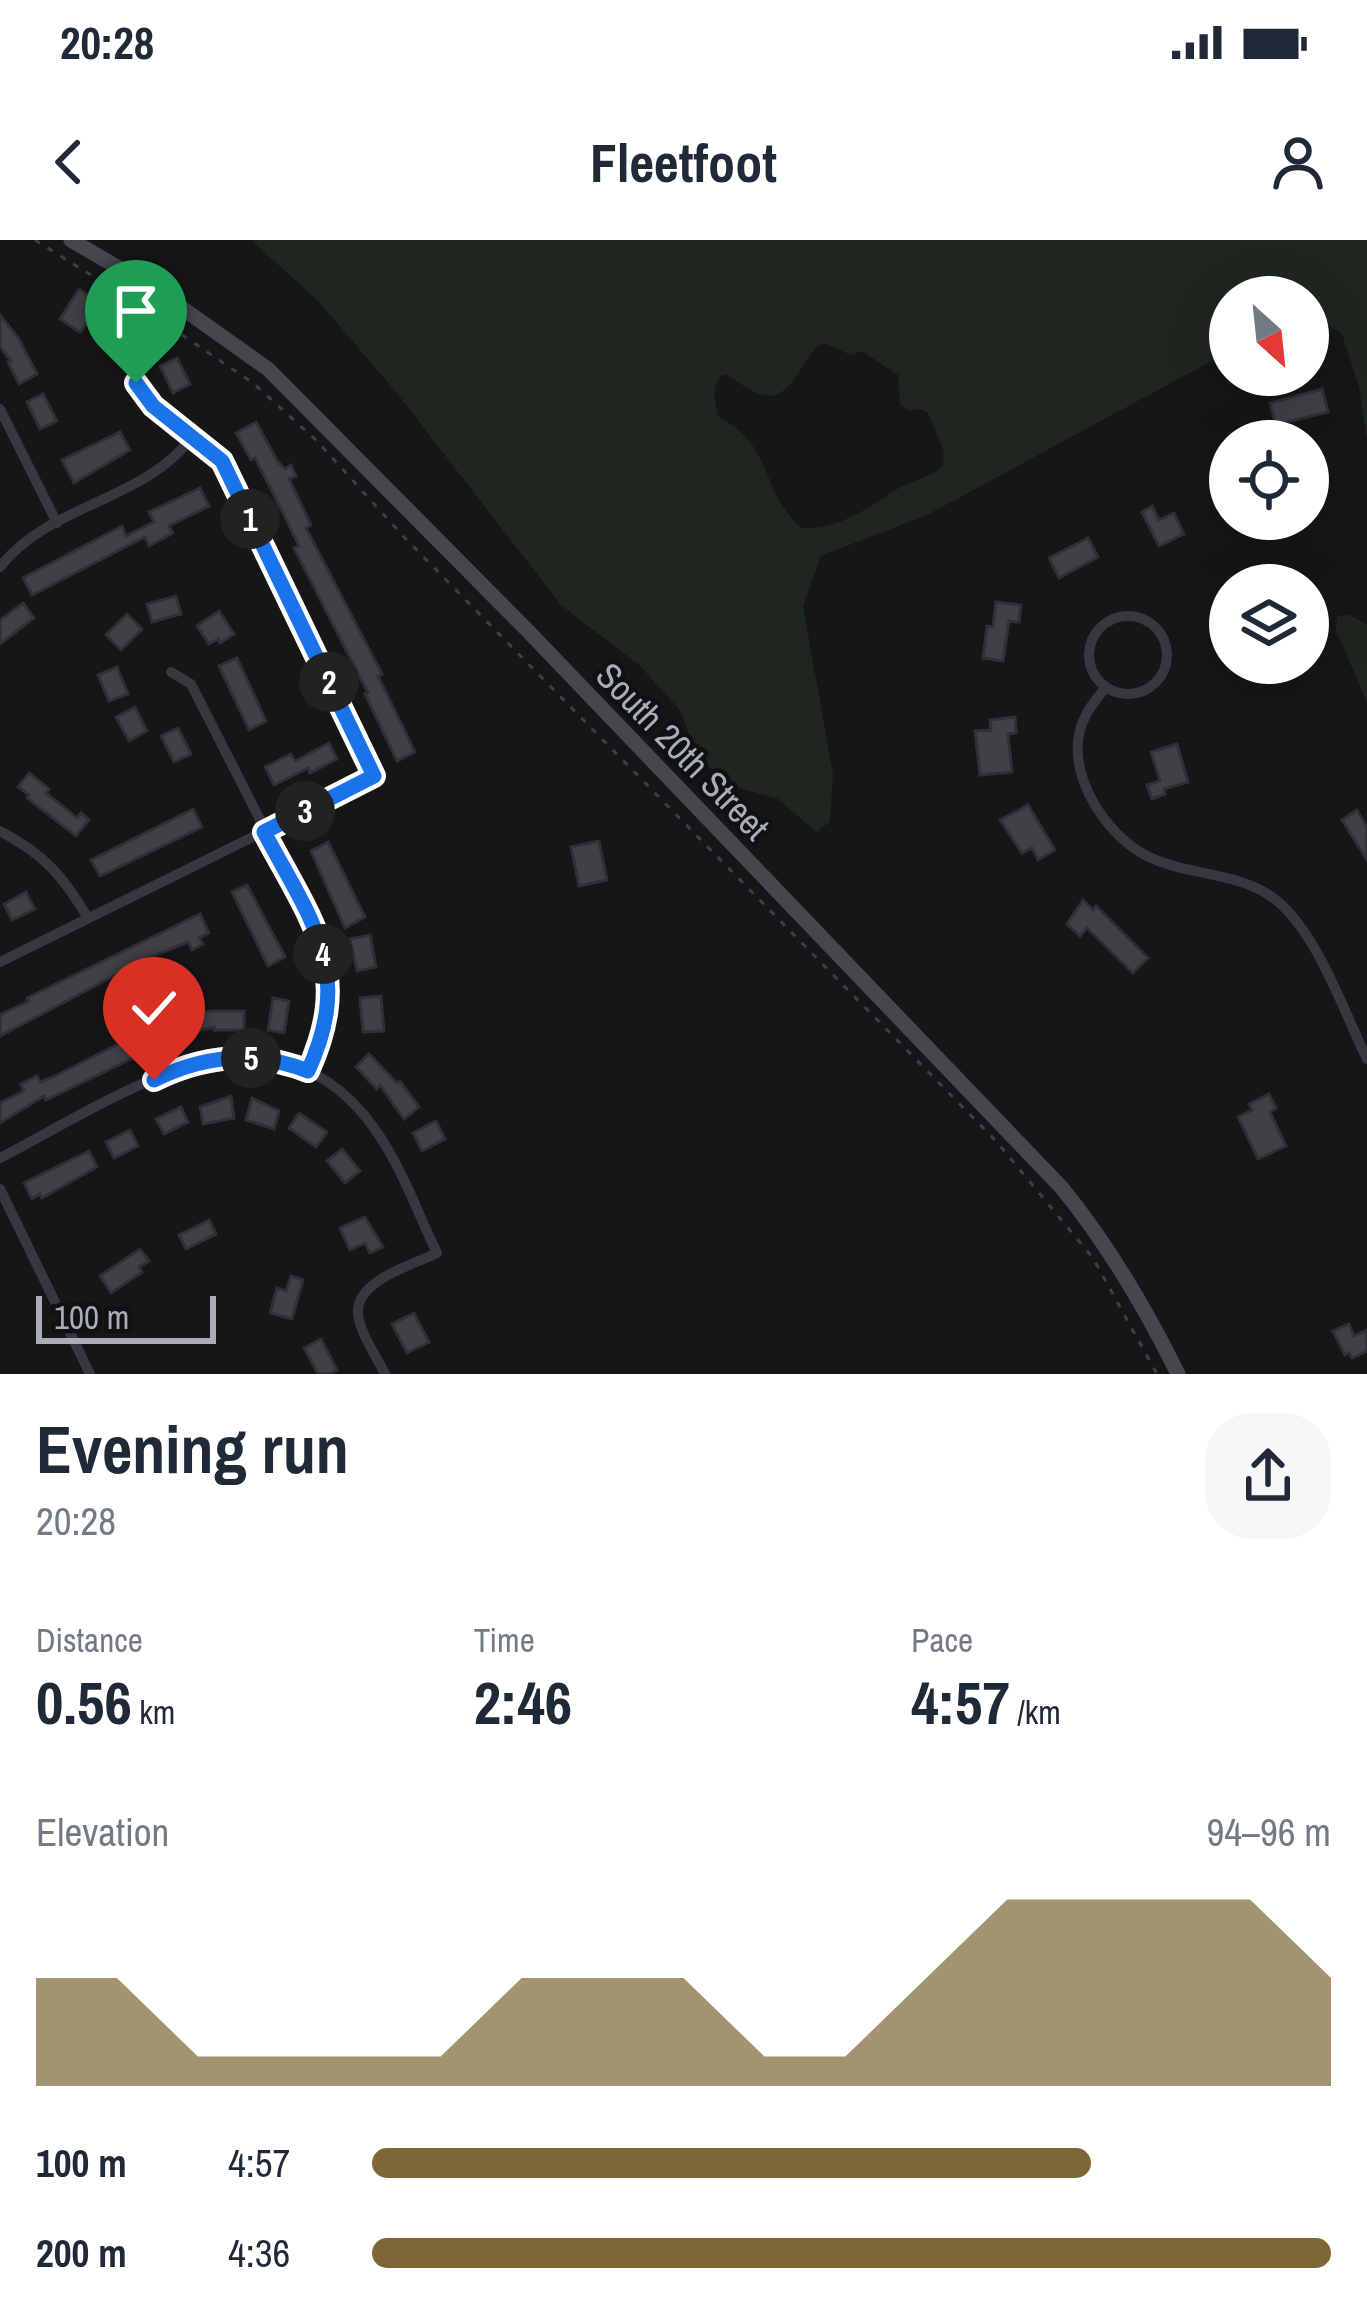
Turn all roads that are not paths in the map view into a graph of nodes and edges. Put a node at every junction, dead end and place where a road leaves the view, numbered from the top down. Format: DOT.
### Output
graph roads {
  1 [pos="71,240"];
  2 [pos="158,291"];
  3 [pos="0,409"];
  4 [pos="193,436"];
  5 [pos="57,523"];
  6 [pos="0,567"];
  7 [pos="170,672"];
  8 [pos="1106,687"];
  9 [pos="0,831"];
  10 [pos="264,832"];
  11 [pos="88,918"];
  12 [pos="0,962"];
  13 [pos="1367,1059"];
  14 [pos="308,1071"];
  15 [pos="0,1158"];
  16 [pos="0,1189"];
  17 [pos="90,1374"];
  18 [pos="385,1374"];
  19 [pos="1178,1374"];
  1 -- 2 [label="main road, South 20th Street"];
  2 -- 4 [label="street"];
  2 -- 19 [label="main road, South 20th Street"];
  3 -- 5 [label="street"];
  4 -- 5 [label="street"];
  4 -- 10 [label="street"];
  5 -- 6 [label="street"];
  7 -- 10 [label="street"];
  8 -- 8 [label="street"];
  8 -- 13 [label="street"];
  9 -- 11 [label="street"];
  10 -- 11 [label="street"];
  10 -- 14 [label="street"];
  11 -- 12 [label="street"];
  14 -- 15 [label="street"];
  14 -- 18 [label="street"];
  16 -- 17 [label="street"];
}
